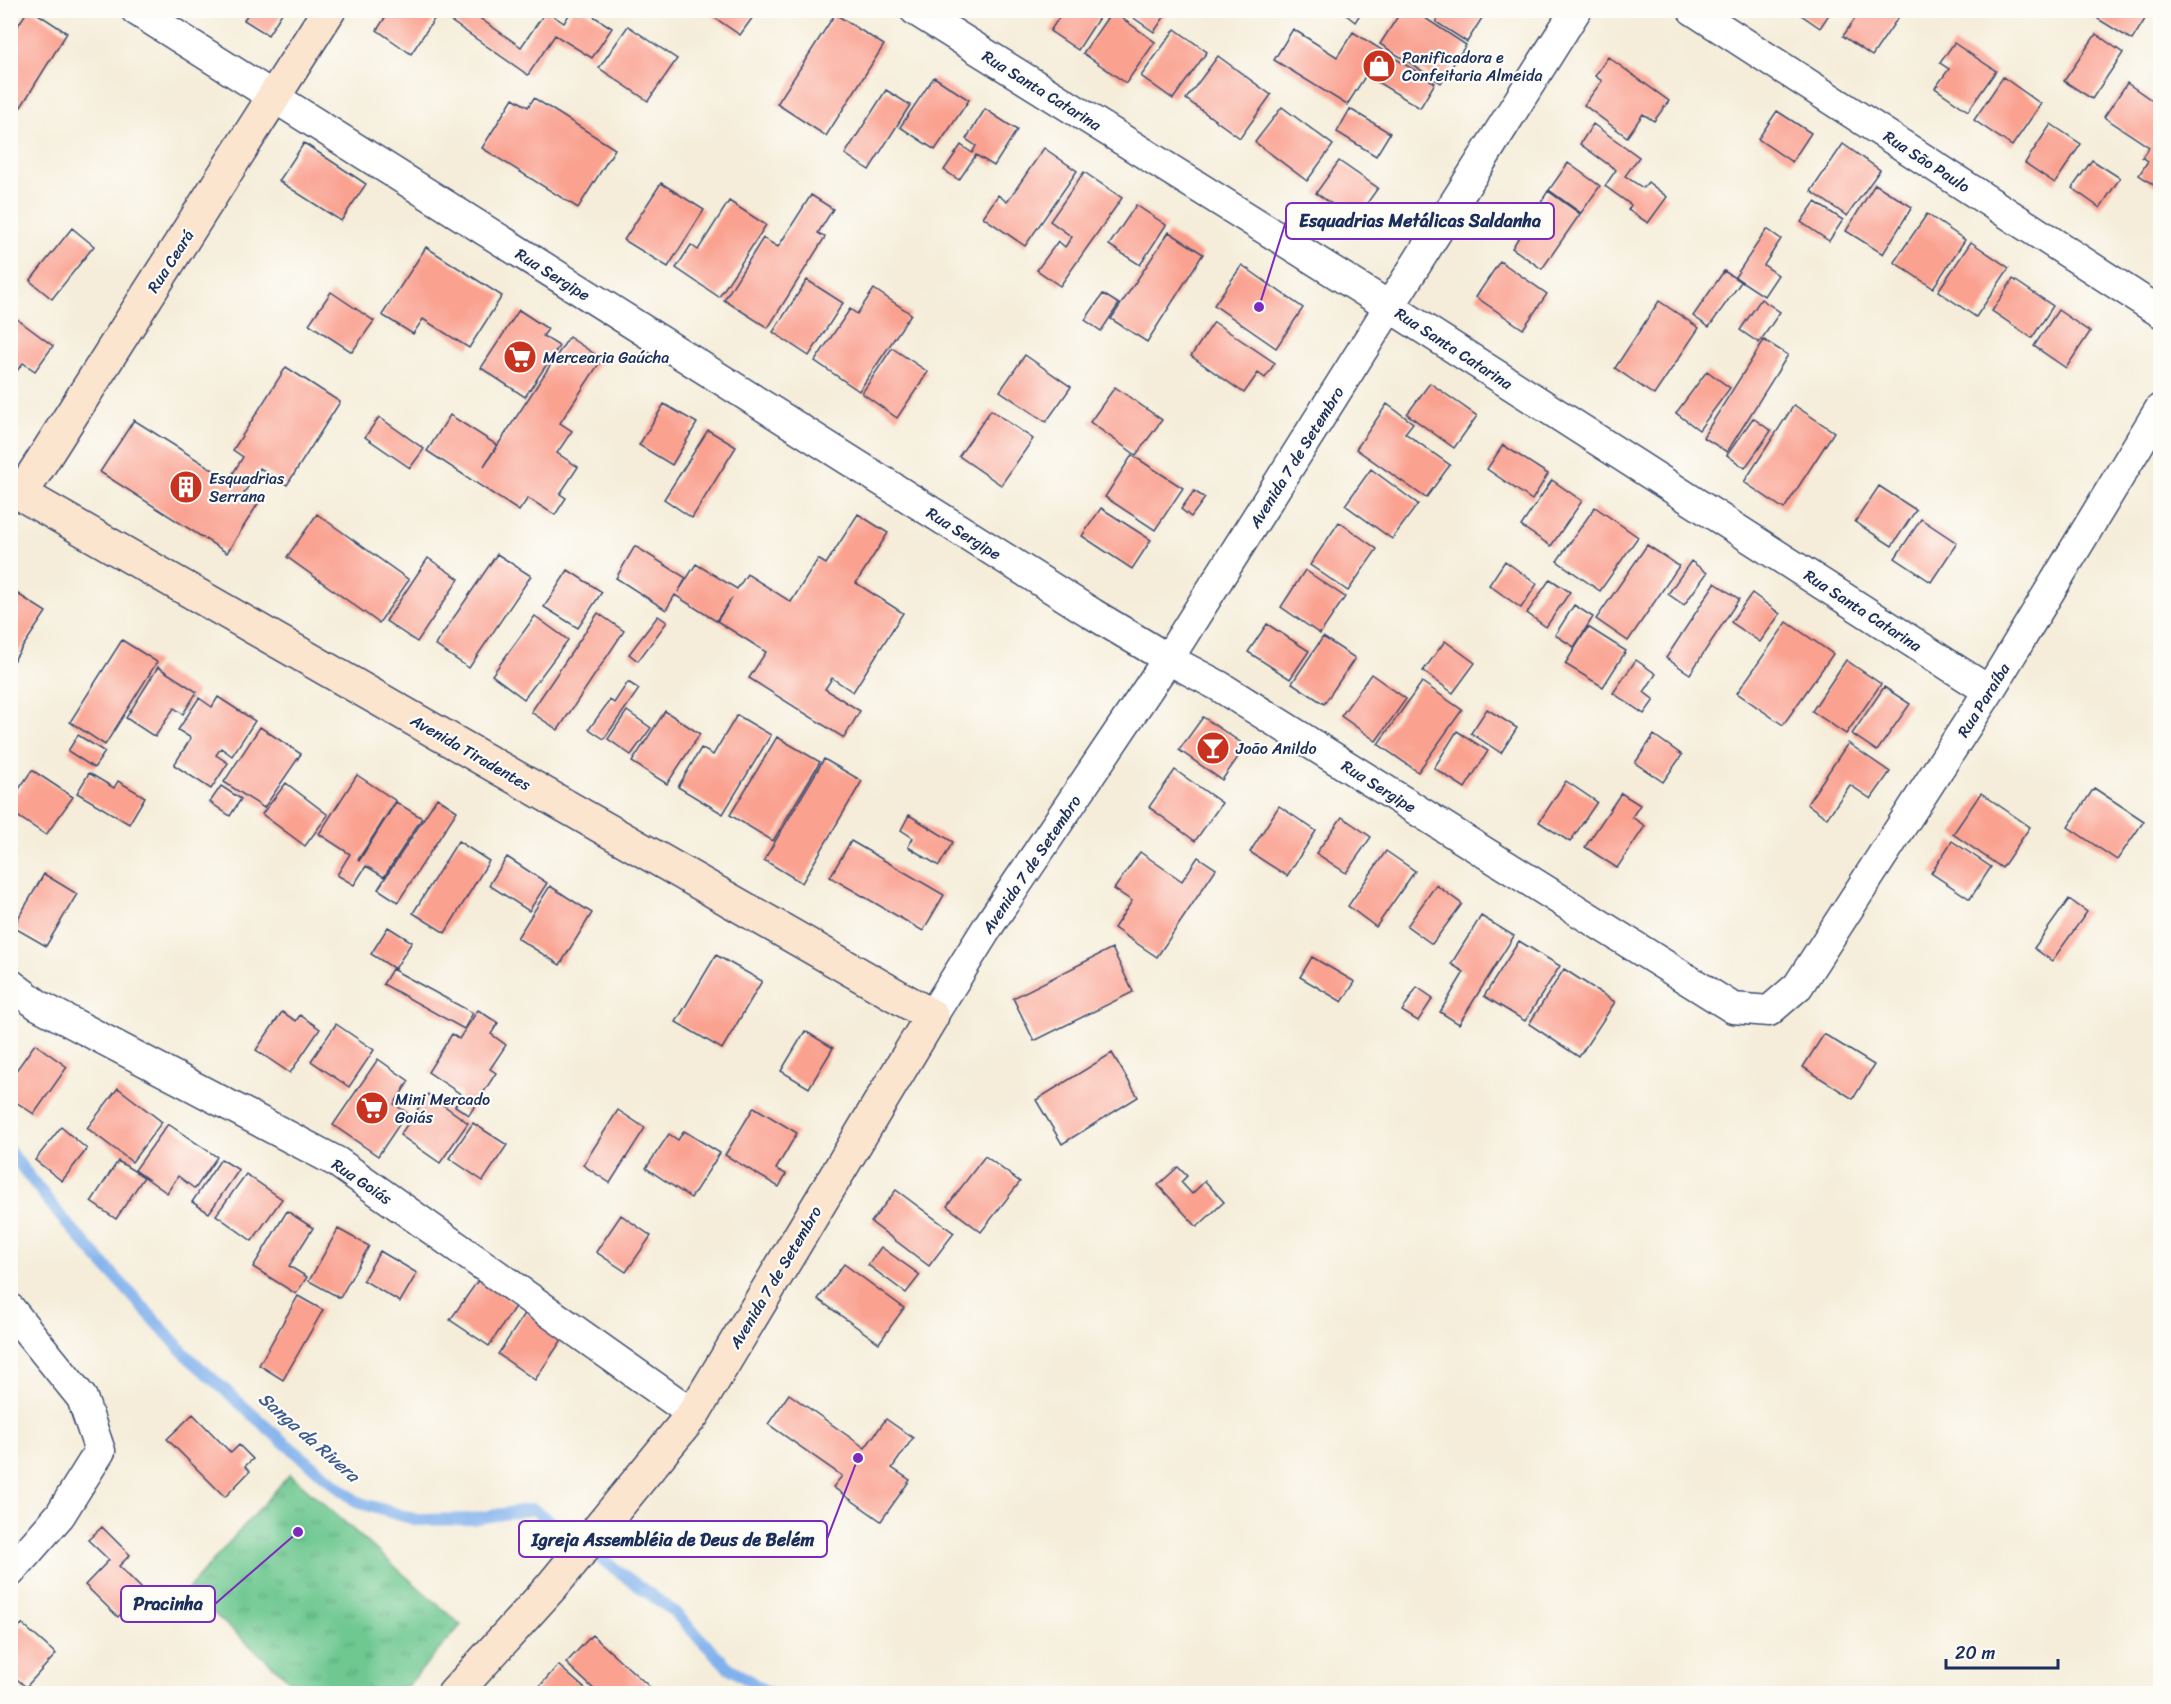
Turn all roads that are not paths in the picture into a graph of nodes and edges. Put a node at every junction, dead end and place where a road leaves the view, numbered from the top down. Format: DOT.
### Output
graph roads {
  1 [pos="136,10"];
  2 [pos="329,10"];
  3 [pos="915,10"];
  4 [pos="1576,10"];
  5 [pos="1693,10"];
  6 [pos="274,99"];
  7 [pos="1390,307"];
  8 [pos="2160,312"];
  9 [pos="2160,409"];
  10 [pos="14,498"];
  11 [pos="1168,659"];
  12 [pos="1989,691"];
  13 [pos="10,984"];
  14 [pos="1798,986"];
  15 [pos="932,1016"];
  16 [pos="10,1309"];
  17 [pos="693,1414"];
  18 [pos="10,1572"];
  19 [pos="454,1694"];
  1 -- 6 [label="street, Rua Sergipe"];
  2 -- 6 [label="street, Rua Ceará"];
  3 -- 7 [label="street, Rua Santa Catarina"];
  4 -- 7 [label="street, Avenida 7 de Setembro"];
  5 -- 8 [label="street, Rua São Paulo"];
  6 -- 10 [label="street, Rua Ceará"];
  6 -- 11 [label="street, Rua Sergipe"];
  7 -- 11 [label="street, Avenida 7 de Setembro"];
  7 -- 12 [label="street, Rua Santa Catarina"];
  9 -- 12 [label="street, Rua Paraíba"];
  10 -- 15 [label="street, Avenida Tiradentes"];
  11 -- 14 [label="street, Rua Sergipe"];
  11 -- 15 [label="street, Avenida 7 de Setembro"];
  12 -- 14 [label="street, Rua Paraíba"];
  13 -- 17 [label="street, Rua Goiás"];
  15 -- 17 [label="street, Avenida 7 de Setembro"];
  16 -- 18 [label="street"];
  17 -- 19 [label="street, Avenida 7 de Setembro"];
}
